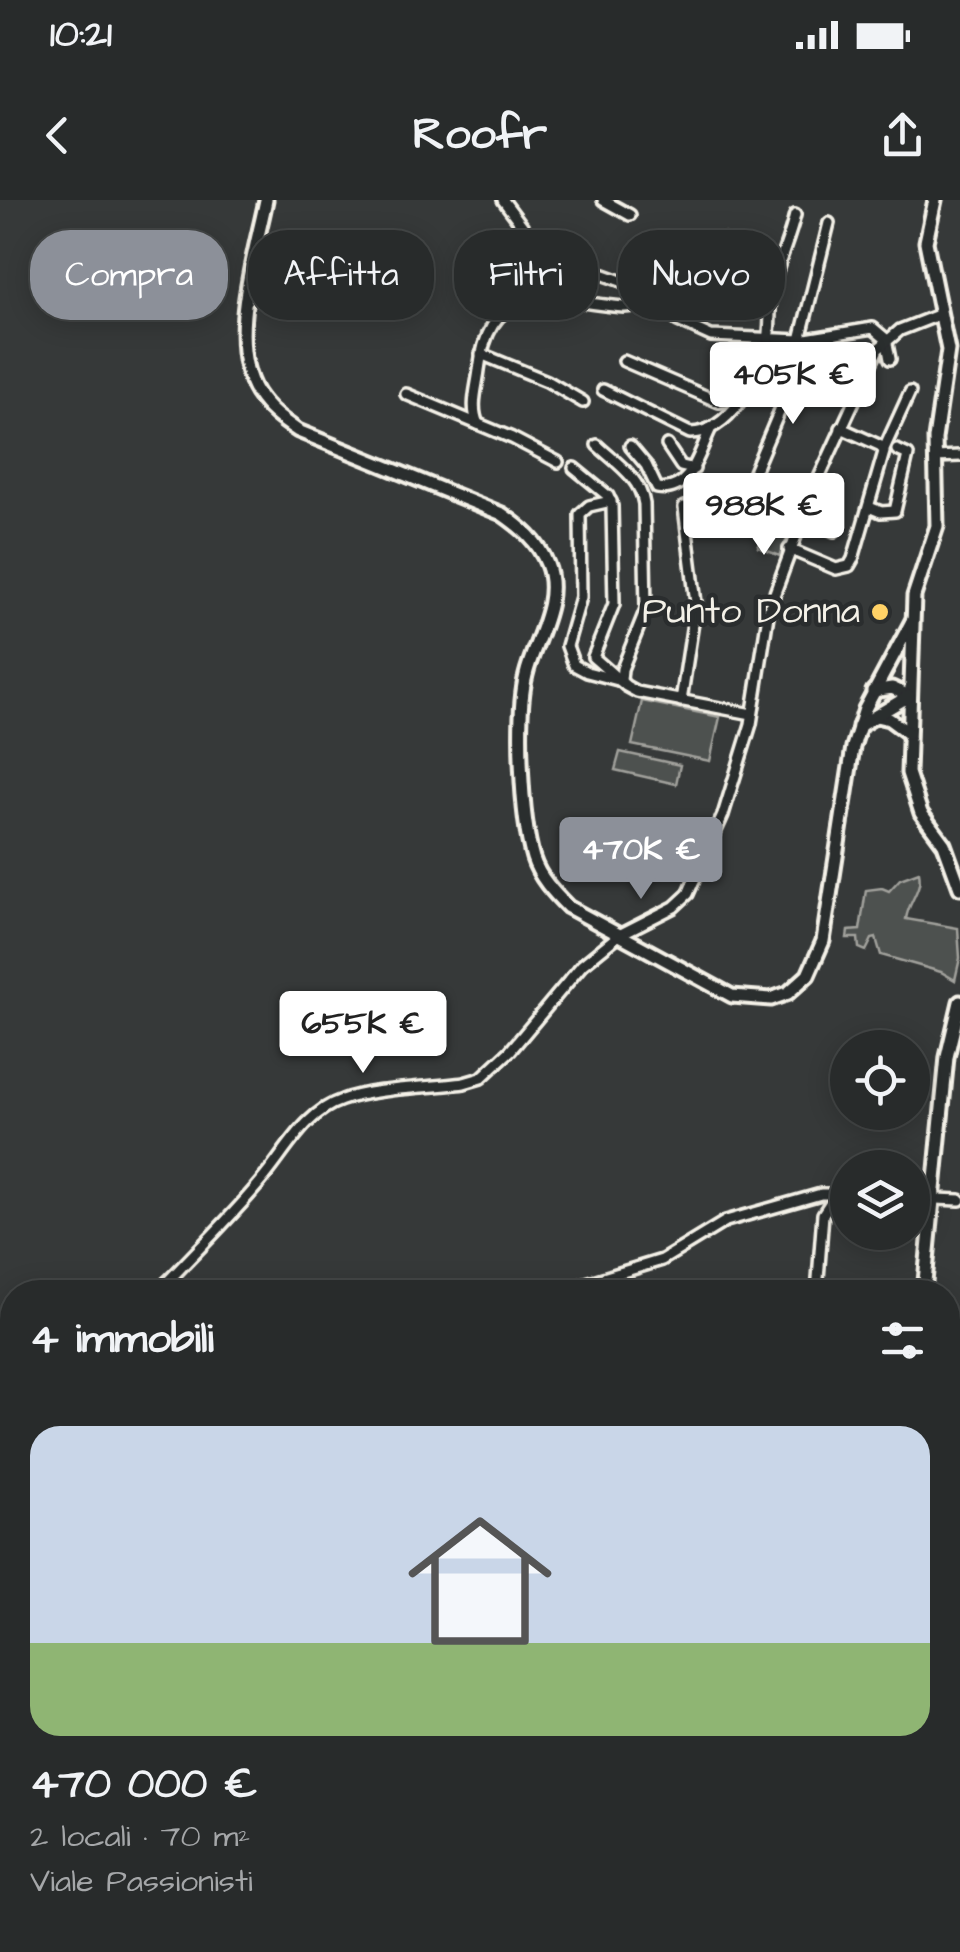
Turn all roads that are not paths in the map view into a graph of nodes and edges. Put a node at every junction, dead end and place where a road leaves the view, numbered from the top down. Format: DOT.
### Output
graph roads {
  1 [pos="266,200"];
  2 [pos="503,200"];
  3 [pos="603,200"];
  4 [pos="935,200"];
  5 [pos="630,215"];
  6 [pos="794,215"];
  7 [pos="829,223"];
  8 [pos="618,279"];
  9 [pos="618,307"];
  10 [pos="940,314"];
  11 [pos="678,320"];
  12 [pos="886,339"];
  13 [pos="768,340"];
  14 [pos="800,340"];
  15 [pos="954,351"];
  16 [pos="480,354"];
  17 [pos="890,359"];
  18 [pos="624,360"];
  19 [pos="750,382"];
  20 [pos="603,390"];
  21 [pos="910,392"];
  22 [pos="406,394"];
  23 [pos="584,402"];
  24 [pos="474,404"];
  25 [pos="454,414"];
  26 [pos="478,424"];
  27 [pos="712,426"];
  28 [pos="842,428"];
  29 [pos="596,445"];
  30 [pos="667,445"];
  31 [pos="630,446"];
  32 [pos="884,449"];
  33 [pos="896,450"];
  34 [pos="960,456"];
  35 [pos="935,457"];
  36 [pos="558,462"];
  37 [pos="574,468"];
  38 [pos="694,469"];
  39 [pos="611,501"];
  40 [pos="684,506"];
  41 [pos="869,508"];
  42 [pos="803,515"];
  43 [pos="834,531"];
  44 [pos="789,549"];
  45 [pos="912,621"];
  46 [pos="621,680"];
  47 [pos="874,692"];
  48 [pos="909,696"];
  49 [pos="681,701"];
  50 [pos="752,714"];
  51 [pos="876,716"];
  52 [pos="860,726"];
  53 [pos="908,733"];
  54 [pos="960,888"];
  55 [pos="619,935"];
  56 [pos="960,1002"];
  57 [pos="830,1194"];
  58 [pos="930,1199"];
  59 [pos="933,1199"];
  60 [pos="960,1200"];
  61 [pos="830,1203"];
  62 [pos="169,1280"];
  63 [pos="596,1280"];
  64 [pos="818,1280"];
  65 [pos="925,1280"];
  1 -- 55 [label="main road"];
  2 -- 8 [label="street"];
  3 -- 5 [label="street"];
  4 -- 10 [label="main road"];
  6 -- 13 [label="street"];
  7 -- 14 [label="street"];
  9 -- 16 [label="street"];
  10 -- 12 [label="street"];
  10 -- 15 [label="main road"];
  11 -- 13 [label="street"];
  12 -- 14 [label="street"];
  12 -- 17 [label="street"];
  12 -- 28 [label="street"];
  13 -- 14 [label="street"];
  13 -- 19 [label="street"];
  14 -- 42 [label="street"];
  15 -- 35 [label="main road"];
  16 -- 23 [label="street"];
  16 -- 24 [label="street"];
  18 -- 19 [label="street"];
  19 -- 27 [label="street"];
  20 -- 27 [label="street"];
  21 -- 32 [label="street"];
  22 -- 25 [label="street"];
  24 -- 25 [label="street"];
  24 -- 26 [label="street"];
  25 -- 26 [label="street"];
  26 -- 36 [label="street"];
  27 -- 38 [label="street"];
  28 -- 32 [label="street"];
  28 -- 42 [label="street"];
  29 -- 46 [label="street"];
  30 -- 38 [label="street"];
  31 -- 38 [label="street"];
  32 -- 41 [label="street"];
  33 -- 41 [label="street"];
  34 -- 35 [label="street"];
  35 -- 45 [label="main road"];
  37 -- 39 [label="street"];
  39 -- 46 [label="street"];
  39 -- 46 [label="street"];
  40 -- 49 [label="street"];
  41 -- 44 [label="street"];
  42 -- 43 [label="street"];
  42 -- 44 [label="street"];
  44 -- 50 [label="street"];
  45 -- 47 [label="main road"];
  45 -- 48 [label="main road"];
  46 -- 49 [label="street"];
  47 -- 48 [label="main road"];
  47 -- 52 [label="main road"];
  48 -- 51 [label="main road"];
  48 -- 53 [label="main road"];
  49 -- 50 [label="street"];
  50 -- 55 [label="street"];
  51 -- 52 [label="main road"];
  51 -- 53 [label="main road"];
  52 -- 55 [label="main road"];
  53 -- 54 [label="main road"];
  55 -- 62 [label="street"];
  56 -- 59 [label="main road"];
  57 -- 63 [label="street"];
  58 -- 59 [label="street"];
  59 -- 60 [label="street"];
  59 -- 65 [label="main road"];
  61 -- 64 [label="street"];
}
